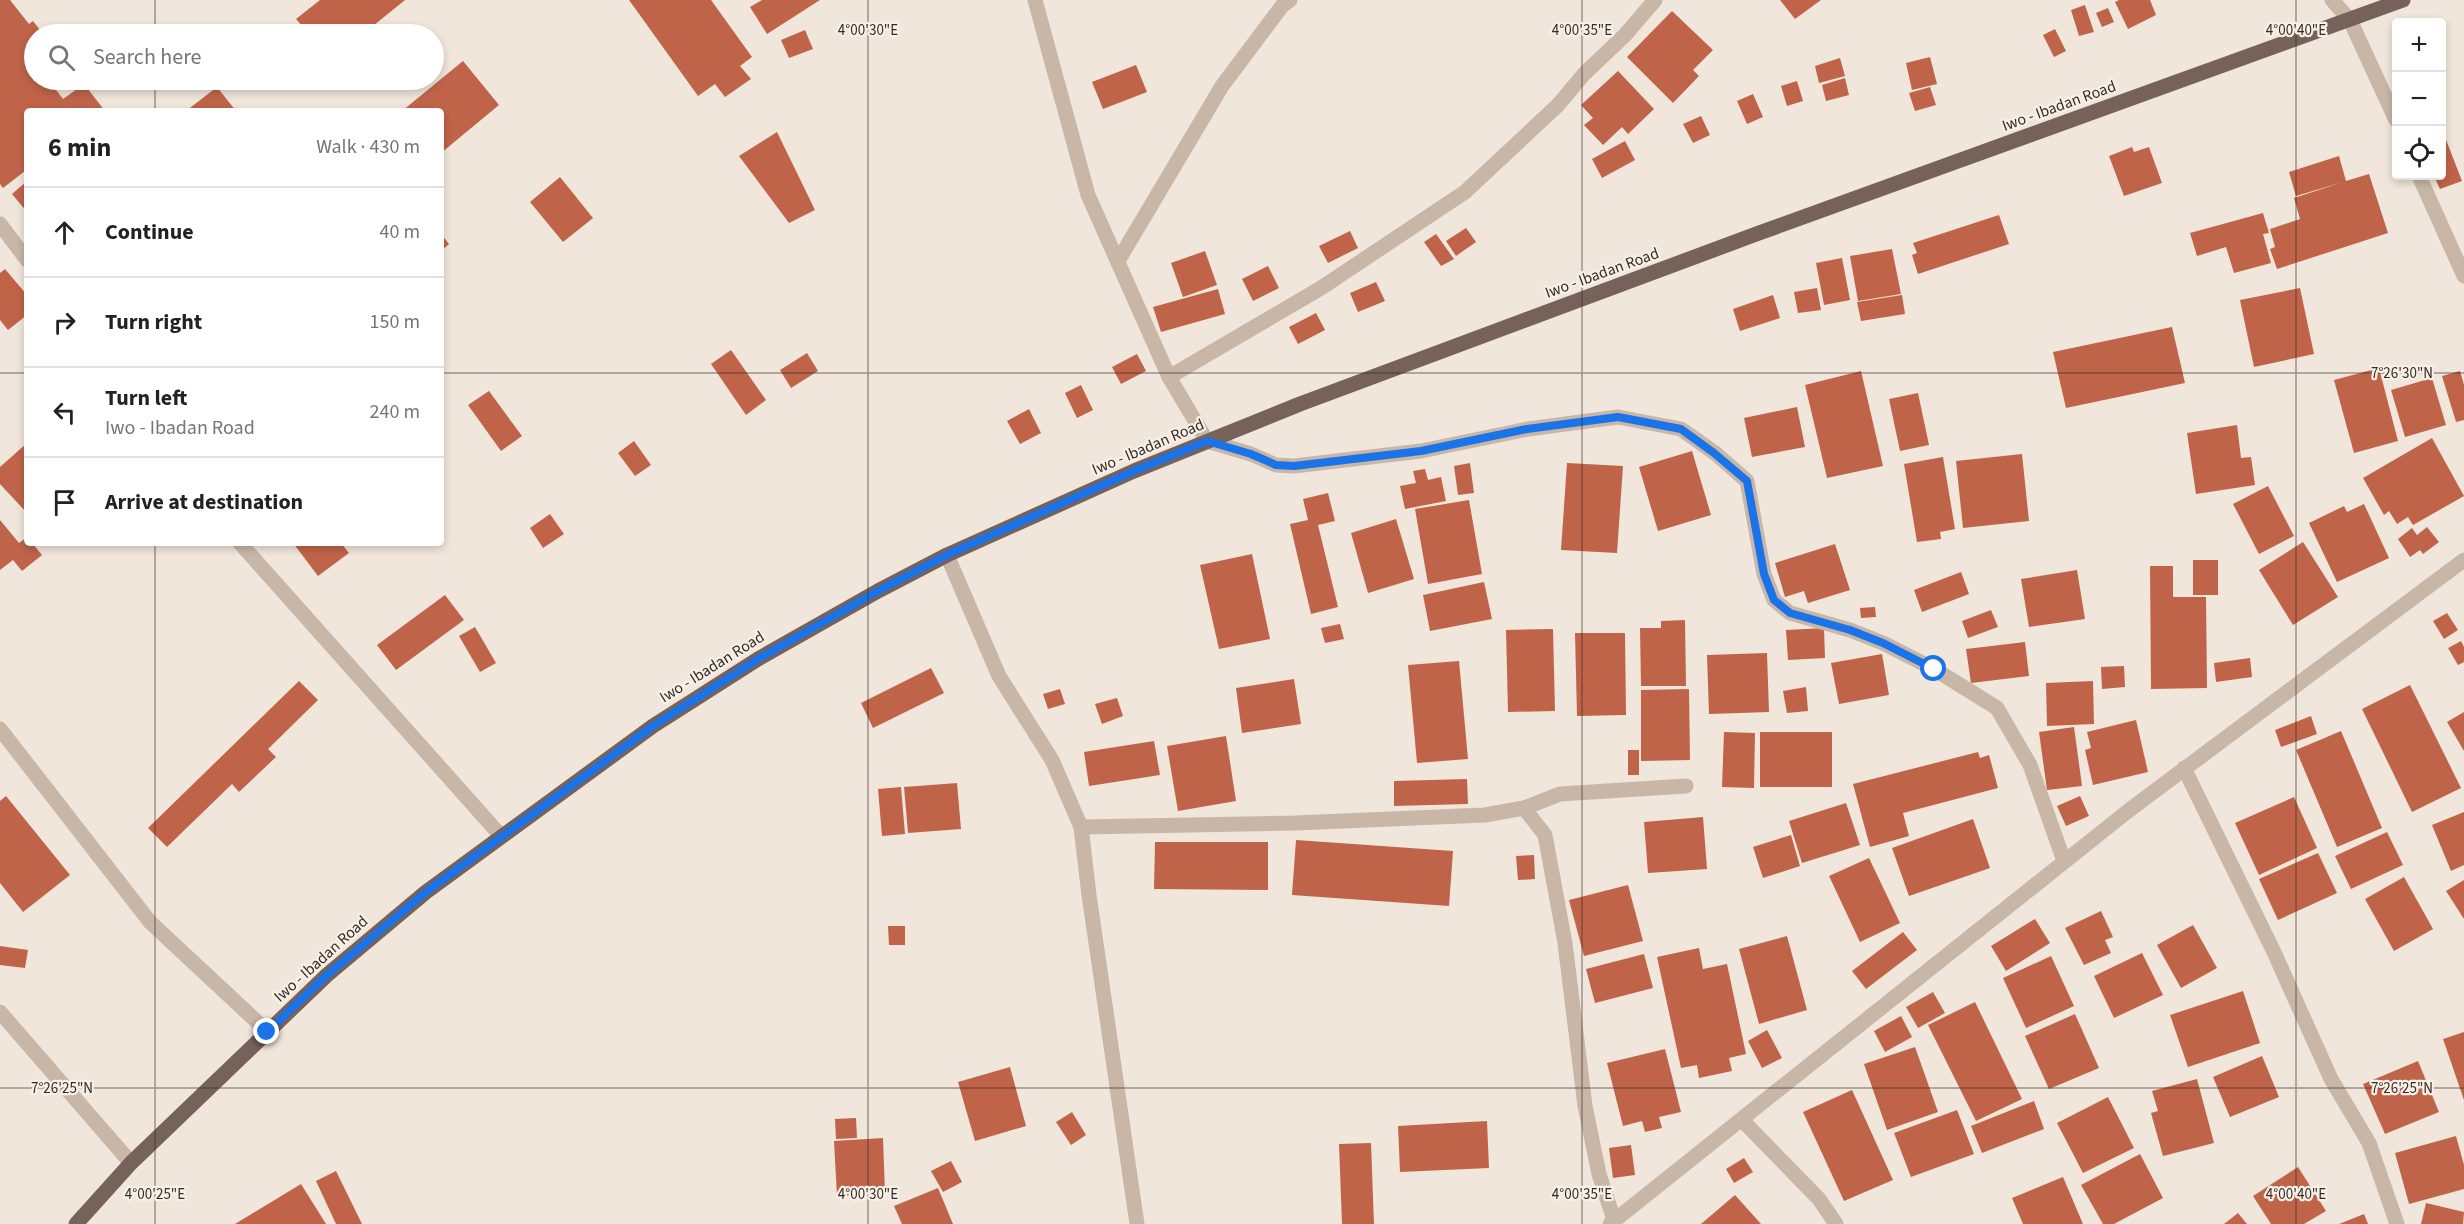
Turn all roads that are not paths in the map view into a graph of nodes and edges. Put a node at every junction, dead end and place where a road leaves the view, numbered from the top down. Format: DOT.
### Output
graph roads {
  1 [pos="1035,0"];
  2 [pos="1290,0"];
  3 [pos="1655,0"];
  4 [pos="2332,0"];
  5 [pos="2403,0"];
  6 [pos="2350,20"];
  7 [pos="2392,109"];
  8 [pos="2421,180"];
  9 [pos="0,224"];
  10 [pos="24,256"];
  11 [pos="1119,261"];
  12 [pos="2464,276"];
  13 [pos="1169,376"];
  14 [pos="1207,441"];
  15 [pos="243,546"];
  16 [pos="947,555"];
  17 [pos="2464,560"];
  18 [pos="0,729"];
  19 [pos="2184,768"];
  20 [pos="1686,786"];
  21 [pos="1524,808"];
  22 [pos="1082,827"];
  23 [pos="501,836"];
  24 [pos="2064,861"];
  25 [pos="0,1012"];
  26 [pos="267,1032"];
  27 [pos="1742,1120"];
  28 [pos="131,1163"];
  29 [pos="1612,1222"];
  30 [pos="76,1224"];
  31 [pos="1137,1224"];
  32 [pos="1836,1224"];
  33 [pos="2397,1224"];
  1 -- 11 [label="street"];
  2 -- 11 [label="street"];
  3 -- 13 [label="street"];
  4 -- 6 [label="street"];
  5 -- 6 [label="main road, Iwo - Ibadan Road"];
  6 -- 7 [label="street"];
  6 -- 14 [label="main road, Iwo - Ibadan Road"];
  8 -- 12 [label="street"];
  9 -- 10 [label="street"];
  11 -- 13 [label="street"];
  13 -- 14 [label="street"];
  14 -- 16 [label="main road, Iwo - Ibadan Road"];
  14 -- 24 [label="street"];
  15 -- 23 [label="street"];
  16 -- 22 [label="street"];
  16 -- 23 [label="main road, Iwo - Ibadan Road"];
  17 -- 19 [label="street"];
  18 -- 26 [label="street"];
  19 -- 24 [label="street"];
  19 -- 33 [label="street"];
  20 -- 21 [label="street"];
  21 -- 22 [label="street"];
  21 -- 29 [label="street"];
  22 -- 31 [label="street"];
  23 -- 26 [label="main road, Iwo - Ibadan Road"];
  24 -- 27 [label="street"];
  25 -- 28 [label="street"];
  26 -- 28 [label="main road, Iwo - Ibadan Road"];
  27 -- 29 [label="street"];
  27 -- 32 [label="street"];
  28 -- 30 [label="main road, Iwo - Ibadan Road"];
}
